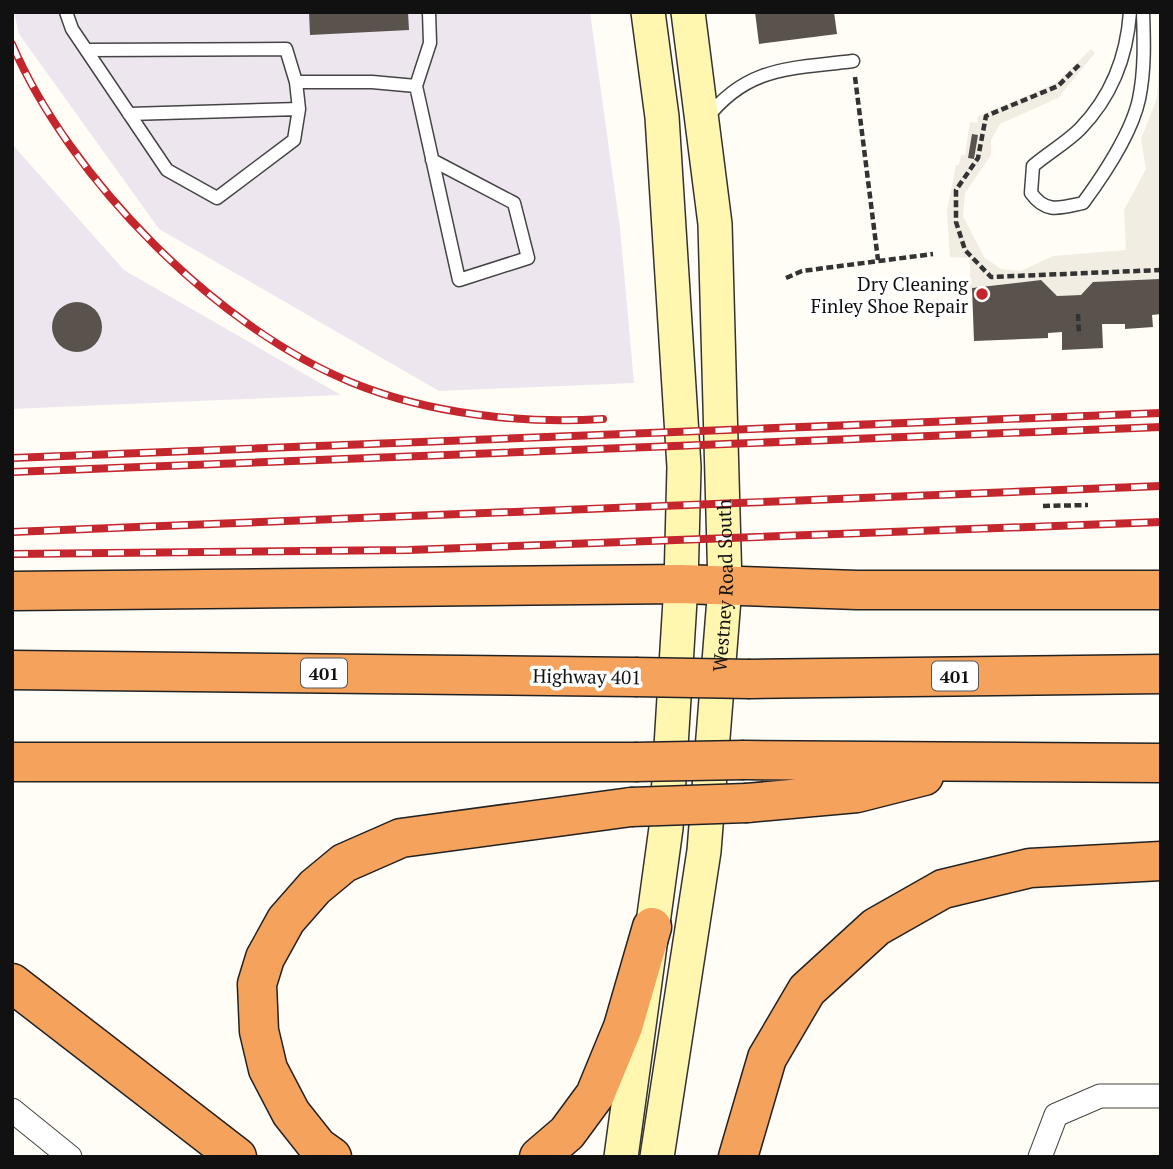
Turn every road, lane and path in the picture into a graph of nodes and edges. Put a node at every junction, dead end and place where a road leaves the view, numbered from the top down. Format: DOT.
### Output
graph roads {
  1 [pos="66,12"];
  2 [pos="429,12"];
  3 [pos="649,12"];
  4 [pos="688,12"];
  5 [pos="1130,12"];
  6 [pos="1143,12"];
  7 [pos="86,50"];
  8 [pos="853,61"];
  9 [pos="296,82"];
  10 [pos="416,86"];
  11 [pos="299,109"];
  12 [pos="129,114"];
  13 [pos="704,122"];
  14 [pos="432,160"];
  15 [pos="933,254"];
  16 [pos="878,260"];
  17 [pos="786,278"];
  18 [pos="1078,314"];
  19 [pos="1079,335"];
  20 [pos="1088,505"];
  21 [pos="1042,506"];
  22 [pos="681,584"];
  23 [pos="725,586"];
  24 [pos="1161,590"];
  25 [pos="12,591"];
  26 [pos="12,670"];
  27 [pos="1161,674"];
  28 [pos="12,762"];
  29 [pos="1161,763"];
  30 [pos="970,764"];
  31 [pos="1161,861"];
  32 [pos="652,927"];
  33 [pos="12,983"];
  34 [pos="1161,1096"];
  35 [pos="12,1110"];
  36 [pos="71,1157"];
  37 [pos="237,1157"];
  38 [pos="332,1157"];
  39 [pos="539,1157"];
  40 [pos="621,1157"];
  41 [pos="657,1157"];
  42 [pos="738,1157"];
  43 [pos="1040,1157"];
  1 -- 7 [label="lane"];
  2 -- 10 [label="lane"];
  3 -- 22 [label="main road, Westney Road South"];
  4 -- 13 [label="main road, Westney Road South"];
  5 -- 6 [label="lane"];
  7 -- 9 [label="lane"];
  7 -- 12 [label="lane"];
  8 -- 13 [label="lane"];
  8 -- 16 [label="path"];
  9 -- 10 [label="lane"];
  9 -- 11 [label="lane"];
  10 -- 14 [label="lane"];
  11 -- 12 [label="lane"];
  11 -- 12 [label="lane"];
  13 -- 23 [label="main road, Westney Road South"];
  14 -- 14 [label="lane"];
  15 -- 16 [label="path"];
  16 -- 17 [label="path"];
  18 -- 19 [label="path"];
  20 -- 21 [label="path"];
  22 -- 23 [label="highway"];
  22 -- 25 [label="highway"];
  22 -- 32 [label="main road, Westney Road South"];
  23 -- 24 [label="highway"];
  23 -- 41 [label="main road, Westney Road South"];
  26 -- 27 [label="highway, Highway 401 / 401, bridge"];
  28 -- 30 [label="highway, bridge"];
  29 -- 30 [label="highway"];
  30 -- 38 [label="highway, bridge"];
  31 -- 42 [label="highway"];
  32 -- 39 [label="highway"];
  32 -- 40 [label="main road, Westney Road South"];
  33 -- 37 [label="highway"];
  34 -- 43 [label="street"];
  35 -- 36 [label="street"];
}
